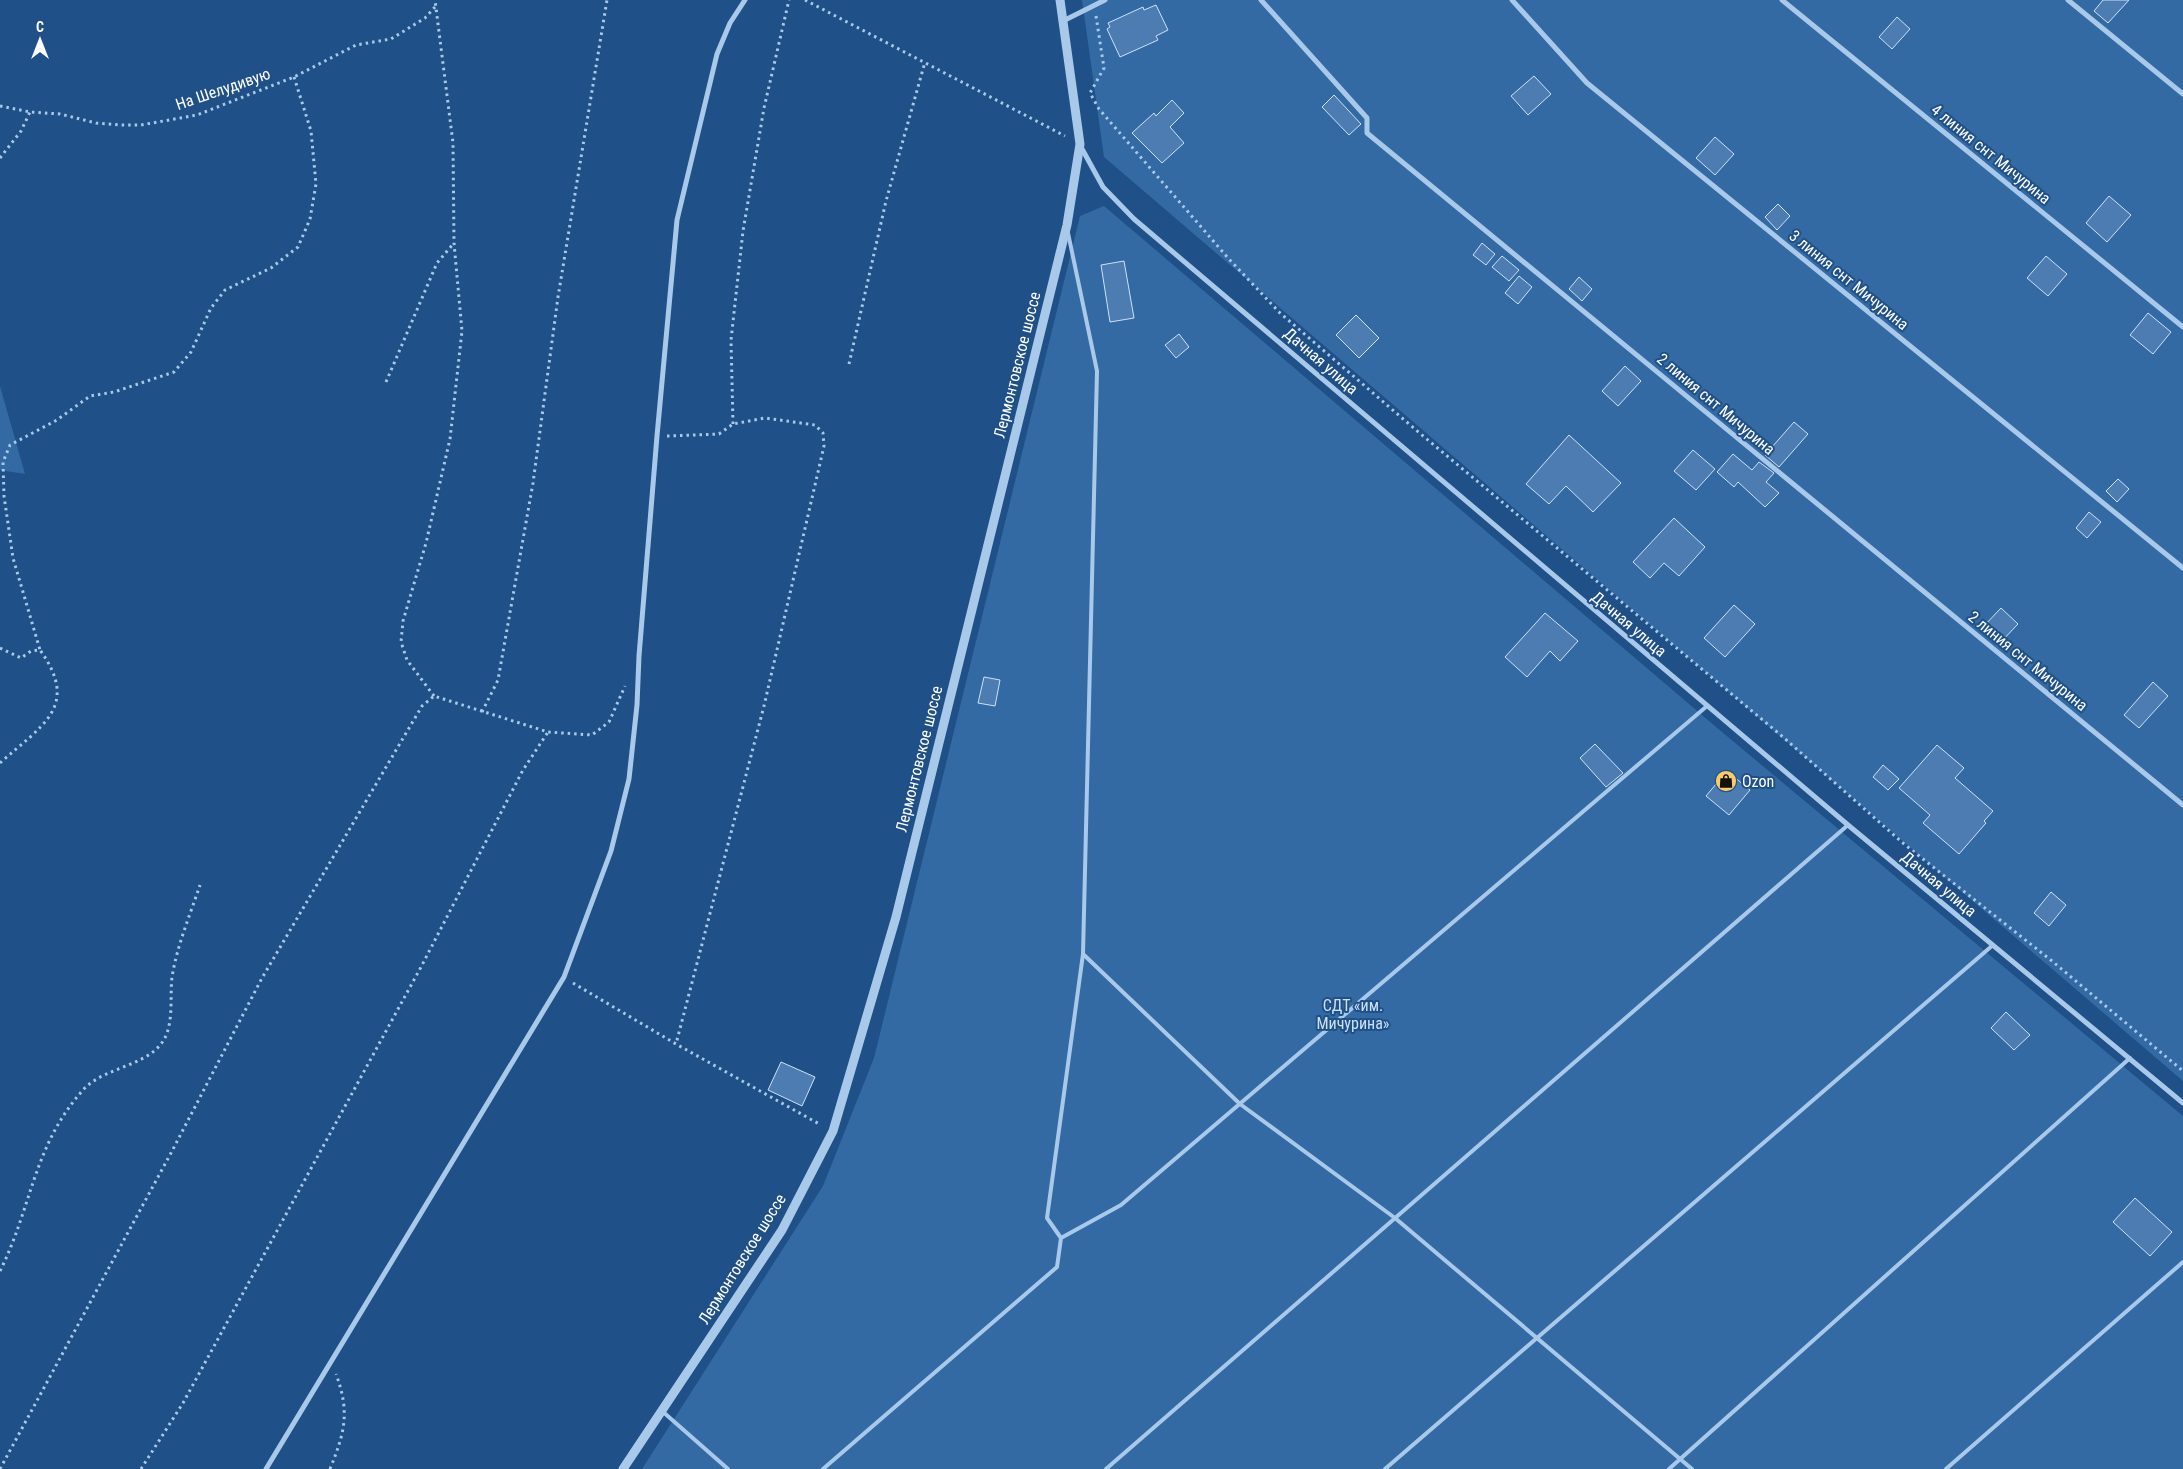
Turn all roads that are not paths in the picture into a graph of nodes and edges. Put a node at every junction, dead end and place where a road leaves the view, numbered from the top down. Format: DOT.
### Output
graph roads {
  1 [pos="745,0"];
  2 [pos="1060,0"];
  3 [pos="1105,0"];
  4 [pos="1261,0"];
  5 [pos="1512,0"];
  6 [pos="1782,0"];
  7 [pos="2068,0"];
  8 [pos="1062,21"];
  9 [pos="2183,94"];
  10 [pos="1080,144"];
  11 [pos="1067,226"];
  12 [pos="2183,327"];
  13 [pos="2183,568"];
  14 [pos="1707,706"];
  15 [pos="2183,805"];
  16 [pos="1848,825"];
  17 [pos="1993,944"];
  18 [pos="1083,954"];
  19 [pos="2130,1058"];
  20 [pos="2183,1103"];
  21 [pos="1240,1104"];
  22 [pos="1395,1218"];
  23 [pos="1061,1238"];
  24 [pos="2183,1262"];
  25 [pos="1537,1338"];
  26 [pos="662,1411"];
  27 [pos="1680,1460"];
  28 [pos="266,1469"];
  29 [pos="623,1469"];
  30 [pos="728,1469"];
  31 [pos="823,1469"];
  32 [pos="1106,1469"];
  33 [pos="1385,1469"];
  34 [pos="1669,1469"];
  35 [pos="1692,1469"];
  36 [pos="1946,1469"];
  1 -- 28 [label="street"];
  2 -- 8 [label="street, Лермонтовское шоссе"];
  3 -- 8 [label="street"];
  4 -- 15 [label="street, 2 линия снт Мичурина"];
  5 -- 13 [label="street, 3 линия снт Мичурина"];
  6 -- 12 [label="street, 4 линия снт Мичурина"];
  7 -- 9 [label="street"];
  8 -- 10 [label="street, Лермонтовское шоссе"];
  10 -- 11 [label="street, Лермонтовское шоссе"];
  10 -- 14 [label="street, Дачная улица"];
  11 -- 18 [label="lane"];
  11 -- 26 [label="street, Лермонтовское шоссе"];
  14 -- 16 [label="street, Дачная улица"];
  14 -- 21 [label="lane"];
  16 -- 17 [label="street, Дачная улица"];
  16 -- 22 [label="lane"];
  17 -- 19 [label="street, Дачная улица"];
  17 -- 25 [label="lane"];
  18 -- 21 [label="lane"];
  18 -- 23 [label="lane"];
  19 -- 20 [label="street, Дачная улица"];
  19 -- 27 [label="lane"];
  21 -- 22 [label="lane"];
  21 -- 23 [label="lane"];
  22 -- 25 [label="lane"];
  22 -- 32 [label="lane"];
  23 -- 31 [label="lane"];
  24 -- 36 [label="lane"];
  25 -- 27 [label="lane"];
  25 -- 33 [label="lane"];
  26 -- 29 [label="street, Лермонтовское шоссе"];
  26 -- 30 [label="lane"];
  27 -- 34 [label="lane"];
  27 -- 35 [label="lane"];
}
